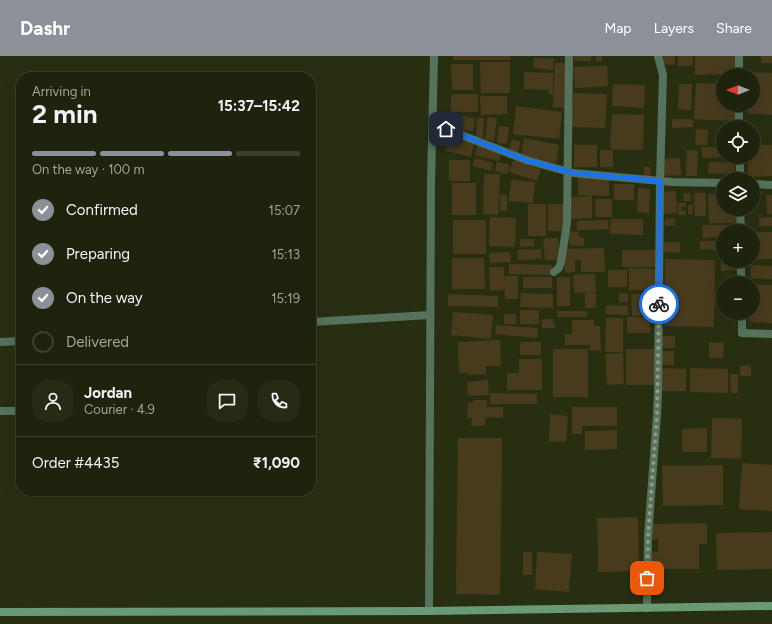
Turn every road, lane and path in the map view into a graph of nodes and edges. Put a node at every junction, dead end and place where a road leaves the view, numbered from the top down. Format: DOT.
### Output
graph roads {
  1 [pos="434,56"];
  2 [pos="569,56"];
  3 [pos="658,56"];
  4 [pos="739,56"];
  5 [pos="739,68"];
  6 [pos="432,124"];
  7 [pos="568,171"];
  8 [pos="660,181"];
  9 [pos="716,184"];
  10 [pos="760,184"];
  11 [pos="772,185"];
  12 [pos="554,272"];
  13 [pos="430,315"];
  14 [pos="742,320"];
  15 [pos="316,322"];
  16 [pos="772,334"];
  17 [pos="16,341"];
  18 [pos="0,342"];
  19 [pos="0,411"];
  20 [pos="16,411"];
  21 [pos="772,606"];
  22 [pos="647,608"];
  23 [pos="429,611"];
  24 [pos="0,612"];
  1 -- 6 [label="street"];
  2 -- 7 [label="street"];
  3 -- 8 [label="street"];
  4 -- 5 [label="street"];
  6 -- 7 [label="street"];
  6 -- 13 [label="street"];
  7 -- 8 [label="street"];
  7 -- 12 [label="street"];
  8 -- 9 [label="street"];
  8 -- 22 [label="street"];
  10 -- 11 [label="street"];
  13 -- 15 [label="street"];
  13 -- 23 [label="street"];
  14 -- 16 [label="street"];
  17 -- 18 [label="street"];
  19 -- 20 [label="street"];
  21 -- 22 [label="street"];
  22 -- 23 [label="street"];
  23 -- 24 [label="street"];
}
